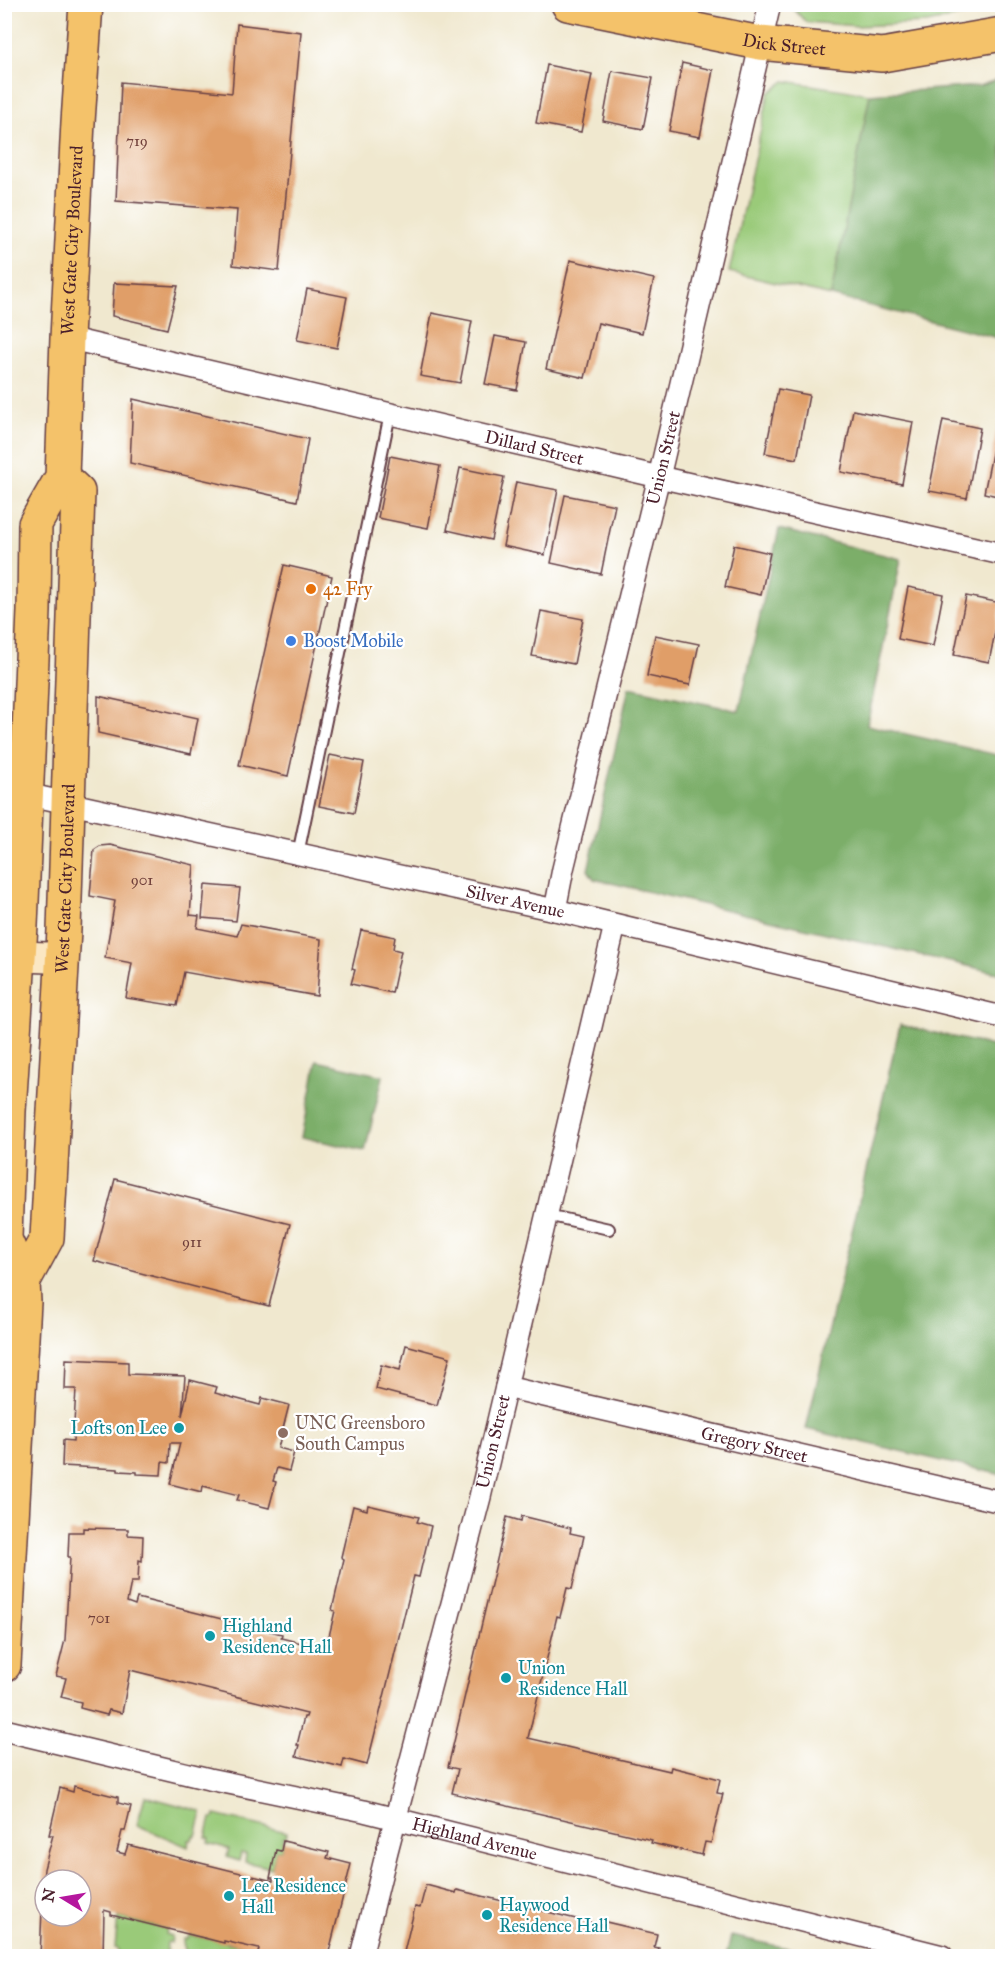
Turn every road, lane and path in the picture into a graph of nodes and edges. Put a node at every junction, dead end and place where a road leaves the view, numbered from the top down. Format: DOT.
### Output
graph roads {
  1 [pos="86,4"];
  2 [pos="568,4"];
  3 [pos="770,4"];
  4 [pos="1002,34"];
  5 [pos="760,44"];
  6 [pos="67,338"];
  7 [pos="390,414"];
  8 [pos="62,477"];
  9 [pos="659,477"];
  10 [pos="1002,554"];
  11 [pos="26,794"];
  12 [pos="68,804"];
  13 [pos="298,854"];
  14 [pos="555,909"];
  15 [pos="615,925"];
  16 [pos="12,956"];
  17 [pos="63,958"];
  18 [pos="1002,1017"];
  19 [pos="546,1215"];
  20 [pos="609,1229"];
  21 [pos="23,1282"];
  22 [pos="506,1388"];
  23 [pos="1002,1502"];
  24 [pos="4,1665"];
  25 [pos="4,1730"];
  26 [pos="396,1819"];
  27 [pos="361,1956"];
  28 [pos="942,1956"];
  1 -- 6 [label="main road, West Gate City Boulevard"];
  2 -- 5 [label="main road, Dick Street"];
  3 -- 5 [label="street, Union Street"];
  4 -- 5 [label="main road, Dick Street"];
  5 -- 9 [label="street, Union Street"];
  6 -- 7 [label="street, Dillard Street"];
  6 -- 8 [label="main road, West Gate City Boulevard"];
  7 -- 9 [label="street, Dillard Street"];
  7 -- 13 [label="lane"];
  8 -- 11 [label="main road, West Gate City Boulevard"];
  8 -- 12 [label="main road, West Gate City Boulevard"];
  9 -- 10 [label="street, Dillard Street"];
  9 -- 14 [label="street, Union Street"];
  11 -- 12 [label="street, Silver Avenue"];
  11 -- 16 [label="main road, West Gate City Boulevard"];
  12 -- 13 [label="street, Silver Avenue"];
  12 -- 17 [label="main road, West Gate City Boulevard"];
  13 -- 14 [label="street, Silver Avenue"];
  14 -- 15 [label="street, Silver Avenue"];
  15 -- 18 [label="street, Silver Avenue"];
  15 -- 19 [label="street, Union Street"];
  16 -- 17 [label="street"];
  16 -- 21 [label="main road, West Gate City Boulevard"];
  17 -- 21 [label="main road, West Gate City Boulevard"];
  19 -- 20 [label="lane"];
  19 -- 22 [label="street, Union Street"];
  21 -- 24 [label="main road, West Gate City Boulevard"];
  22 -- 23 [label="street, Gregory Street"];
  22 -- 26 [label="street, Union Street"];
  25 -- 26 [label="street, Highland Avenue"];
  26 -- 27 [label="street, Union Street"];
  26 -- 28 [label="street, Highland Avenue"];
}
